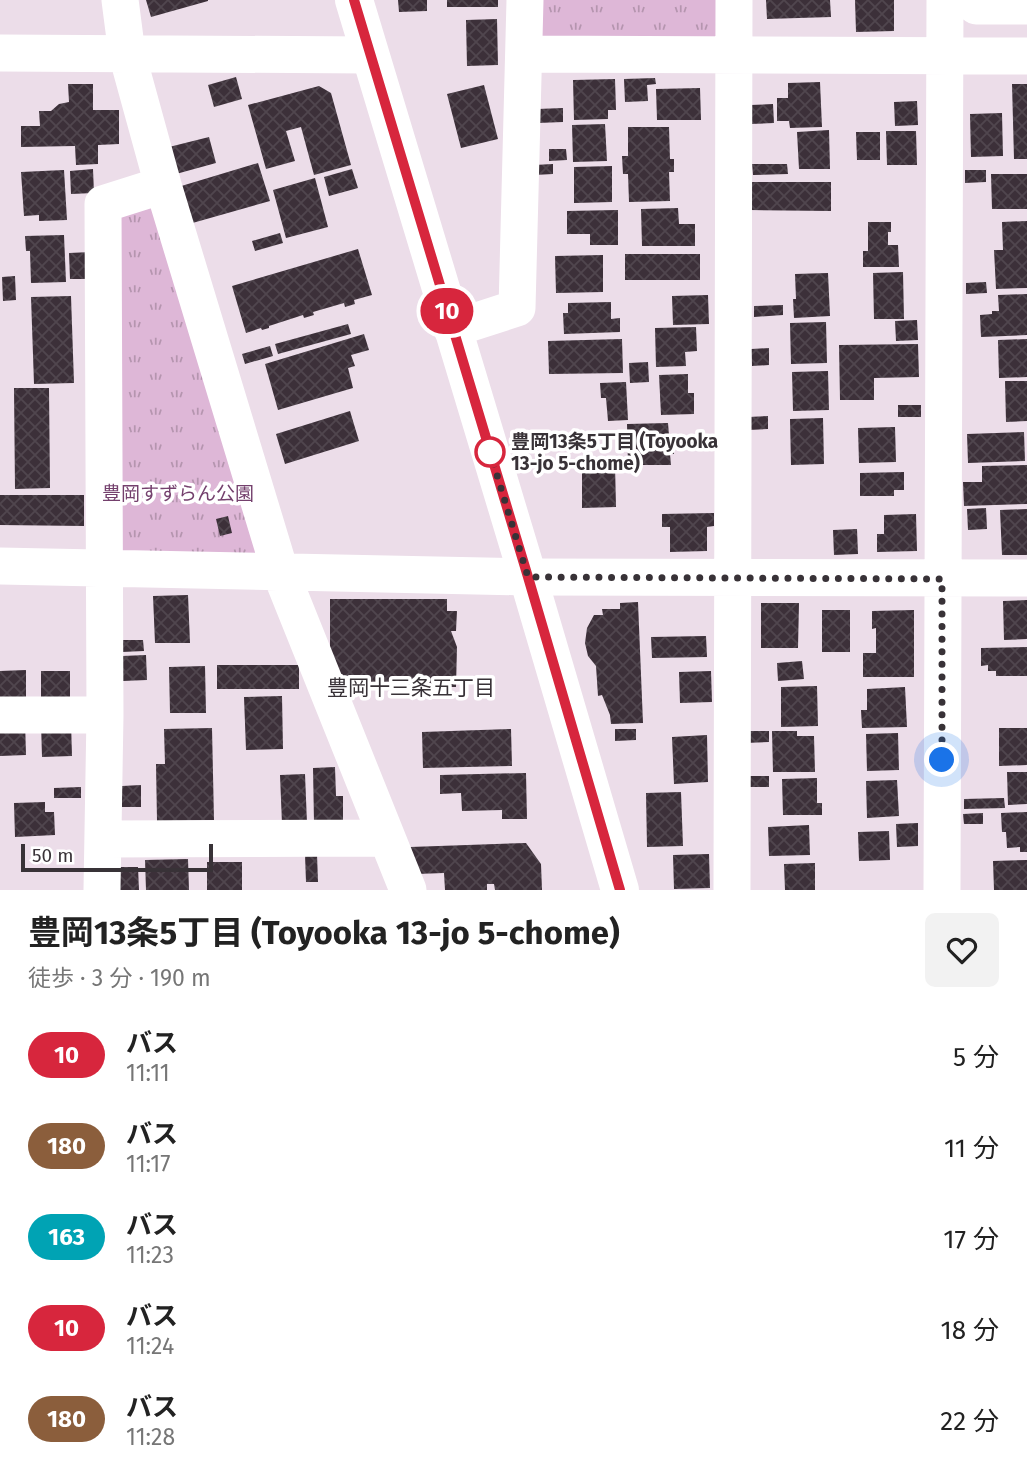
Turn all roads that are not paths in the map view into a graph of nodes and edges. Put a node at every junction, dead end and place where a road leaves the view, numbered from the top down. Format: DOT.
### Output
graph roads {
  1 [pos="120,0"];
  2 [pos="354,0"];
  3 [pos="525,0"];
  4 [pos="734,0"];
  5 [pos="961,3"];
  6 [pos="1027,6"];
  7 [pos="0,53"];
  8 [pos="127,54"];
  9 [pos="524,54"];
  10 [pos="370,55"];
  11 [pos="734,55"];
  12 [pos="945,55"];
  13 [pos="1027,56"];
  14 [pos="163,185"];
  15 [pos="452,329"];
  16 [pos="0,566"];
  17 [pos="104,568"];
  18 [pos="280,571"];
  19 [pos="528,577"];
  20 [pos="732,578"];
  21 [pos="1027,578"];
  22 [pos="942,579"];
  23 [pos="0,715"];
  24 [pos="105,715"];
  25 [pos="386,838"];
  26 [pos="103,839"];
  27 [pos="102,890"];
  28 [pos="408,890"];
  29 [pos="620,890"];
  30 [pos="732,890"];
  31 [pos="942,890"];
  1 -- 8 [label="street"];
  2 -- 10 [label="main road"];
  3 -- 9 [label="street"];
  4 -- 11 [label="street"];
  5 -- 6 [label="street"];
  5 -- 12 [label="street"];
  7 -- 8 [label="street"];
  8 -- 10 [label="street"];
  8 -- 14 [label="street"];
  9 -- 11 [label="street"];
  9 -- 15 [label="street"];
  10 -- 15 [label="main road"];
  11 -- 12 [label="street"];
  11 -- 20 [label="street"];
  12 -- 13 [label="street"];
  12 -- 22 [label="street"];
  14 -- 17 [label="street"];
  14 -- 18 [label="street"];
  15 -- 19 [label="main road"];
  16 -- 17 [label="street"];
  17 -- 18 [label="street"];
  17 -- 24 [label="street"];
  18 -- 19 [label="street"];
  18 -- 25 [label="street"];
  19 -- 20 [label="street"];
  19 -- 29 [label="main road"];
  20 -- 22 [label="street"];
  20 -- 30 [label="street"];
  21 -- 22 [label="street"];
  22 -- 31 [label="street"];
  23 -- 24 [label="street"];
  24 -- 26 [label="street"];
  25 -- 26 [label="street"];
  25 -- 28 [label="street"];
  26 -- 27 [label="street"];
}
